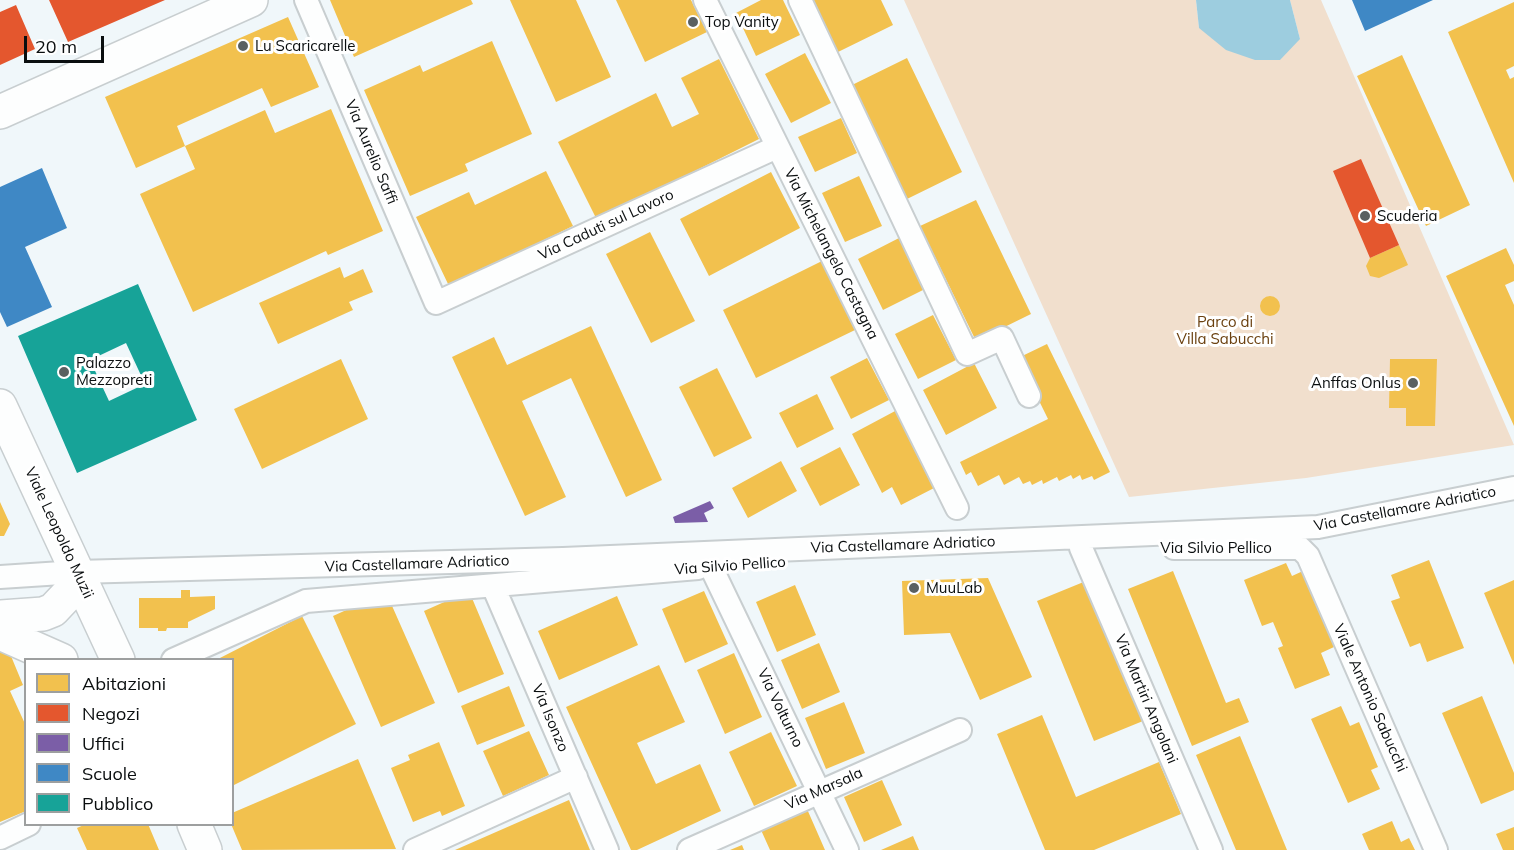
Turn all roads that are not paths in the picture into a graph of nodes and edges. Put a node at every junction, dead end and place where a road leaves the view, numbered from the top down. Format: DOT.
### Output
graph roads {
  1 [pos="251,0"];
  2 [pos="306,0"];
  3 [pos="705,0"];
  4 [pos="800,0"];
  5 [pos="0,112"];
  6 [pos="777,147"];
  7 [pos="436,303"];
  8 [pos="1029,396"];
  9 [pos="0,406"];
  10 [pos="1514,488"];
  11 [pos="957,508"];
  12 [pos="1082,548"];
  13 [pos="1300,548"];
  14 [pos="711,567"];
  15 [pos="77,572"];
  16 [pos="0,577"];
  17 [pos="493,585"];
  18 [pos="0,617"];
  19 [pos="0,633"];
  20 [pos="56,658"];
  21 [pos="117,658"];
  22 [pos="178,658"];
  23 [pos="960,730"];
  24 [pos="576,777"];
  25 [pos="820,790"];
  26 [pos="27,826"];
  27 [pos="194,826"];
  28 [pos="0,838"];
  29 [pos="205,850"];
  30 [pos="415,850"];
  31 [pos="607,850"];
  32 [pos="689,850"];
  33 [pos="847,850"];
  34 [pos="1211,850"];
  35 [pos="1436,850"];
  1 -- 5 [label="main road"];
  2 -- 7 [label="street, Via Aurelio Saffi"];
  3 -- 6 [label="street, Via Michelangelo Castagna"];
  4 -- 8 [label="street"];
  6 -- 7 [label="street, Via Caduti sul Lavoro"];
  6 -- 11 [label="street, Via Michelangelo Castagna"];
  9 -- 15 [label="main road, Viale Leopoldo Muzii"];
  10 -- 15 [label="street, Via Castellamare Adriatico"];
  12 -- 13 [label="street, Via Silvio Pellico"];
  12 -- 14 [label="street, Via Silvio Pellico"];
  12 -- 34 [label="street, Via Martiri Angolani"];
  13 -- 35 [label="street, Viale Antonio Sabucchi"];
  14 -- 17 [label="street, Via Silvio Pellico"];
  14 -- 25 [label="street, Via Volturno"];
  15 -- 16 [label="street, Via Castellamare Adriatico"];
  15 -- 18 [label="main road"];
  15 -- 21 [label="main road, Viale Leopoldo Muzii"];
  17 -- 22 [label="street, Via Silvio Pellico"];
  17 -- 24 [label="street, Via Isonzo"];
  19 -- 20 [label="main road"];
  23 -- 25 [label="street, Via Marsala"];
  24 -- 30 [label="street"];
  24 -- 31 [label="street, Via Isonzo"];
  25 -- 32 [label="street, Via Marsala"];
  25 -- 33 [label="street, Via Volturno"];
  26 -- 28 [label="street"];
  27 -- 29 [label="main road"];
}
